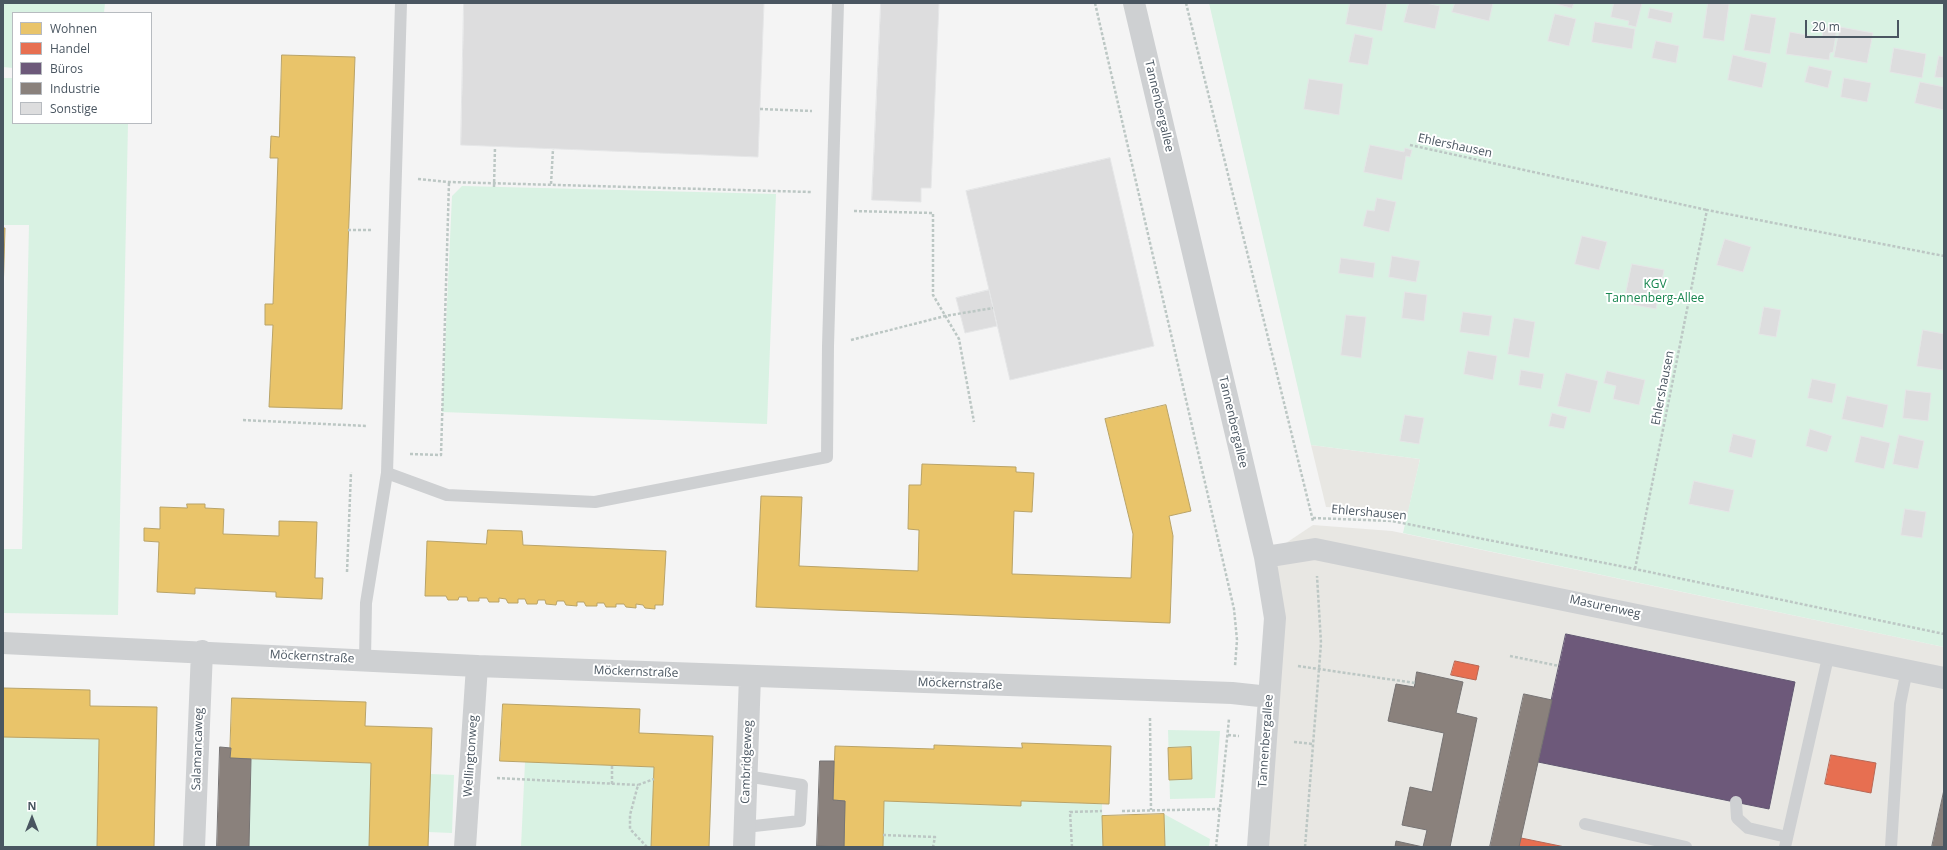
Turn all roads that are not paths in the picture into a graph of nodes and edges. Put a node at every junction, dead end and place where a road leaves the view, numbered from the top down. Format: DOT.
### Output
graph roads {
  1 [pos="401,3"];
  2 [pos="838,3"];
  3 [pos="1134,3"];
  4 [pos="387,473"];
  5 [pos="1265,557"];
  6 [pos="3,643"];
  7 [pos="202,652"];
  8 [pos="1829,653"];
  9 [pos="365,660"];
  10 [pos="477,666"];
  11 [pos="1907,670"];
  12 [pos="750,676"];
  13 [pos="1944,678"];
  14 [pos="1269,697"];
  15 [pos="746,776"];
  16 [pos="1736,802"];
  17 [pos="1585,824"];
  18 [pos="744,837"];
  19 [pos="1786,842"];
  20 [pos="194,847"];
  21 [pos="465,847"];
  22 [pos="1258,847"];
  23 [pos="1686,847"];
  24 [pos="1891,847"];
  1 -- 4 [label="lane"];
  2 -- 4 [label="lane"];
  3 -- 5 [label="street, Tannenbergallee"];
  4 -- 9 [label="lane"];
  5 -- 8 [label="street, Masurenweg"];
  5 -- 14 [label="street, Tannenbergallee"];
  6 -- 7 [label="street, Möckernstraße"];
  7 -- 9 [label="street, Möckernstraße"];
  7 -- 20 [label="street, Salamancaweg"];
  8 -- 11 [label="street, Masurenweg"];
  8 -- 19 [label="lane"];
  9 -- 10 [label="street, Möckernstraße"];
  10 -- 12 [label="street, Möckernstraße"];
  10 -- 21 [label="street, Wellingtonweg"];
  11 -- 13 [label="street, Masurenweg"];
  11 -- 24 [label="lane"];
  12 -- 14 [label="street, Möckernstraße"];
  12 -- 15 [label="street, Cambridgeweg"];
  14 -- 22 [label="street, Tannenbergallee"];
  15 -- 18 [label="street, Cambridgeweg"];
  15 -- 18 [label="lane"];
  16 -- 19 [label="lane"];
  17 -- 23 [label="lane"];
}
